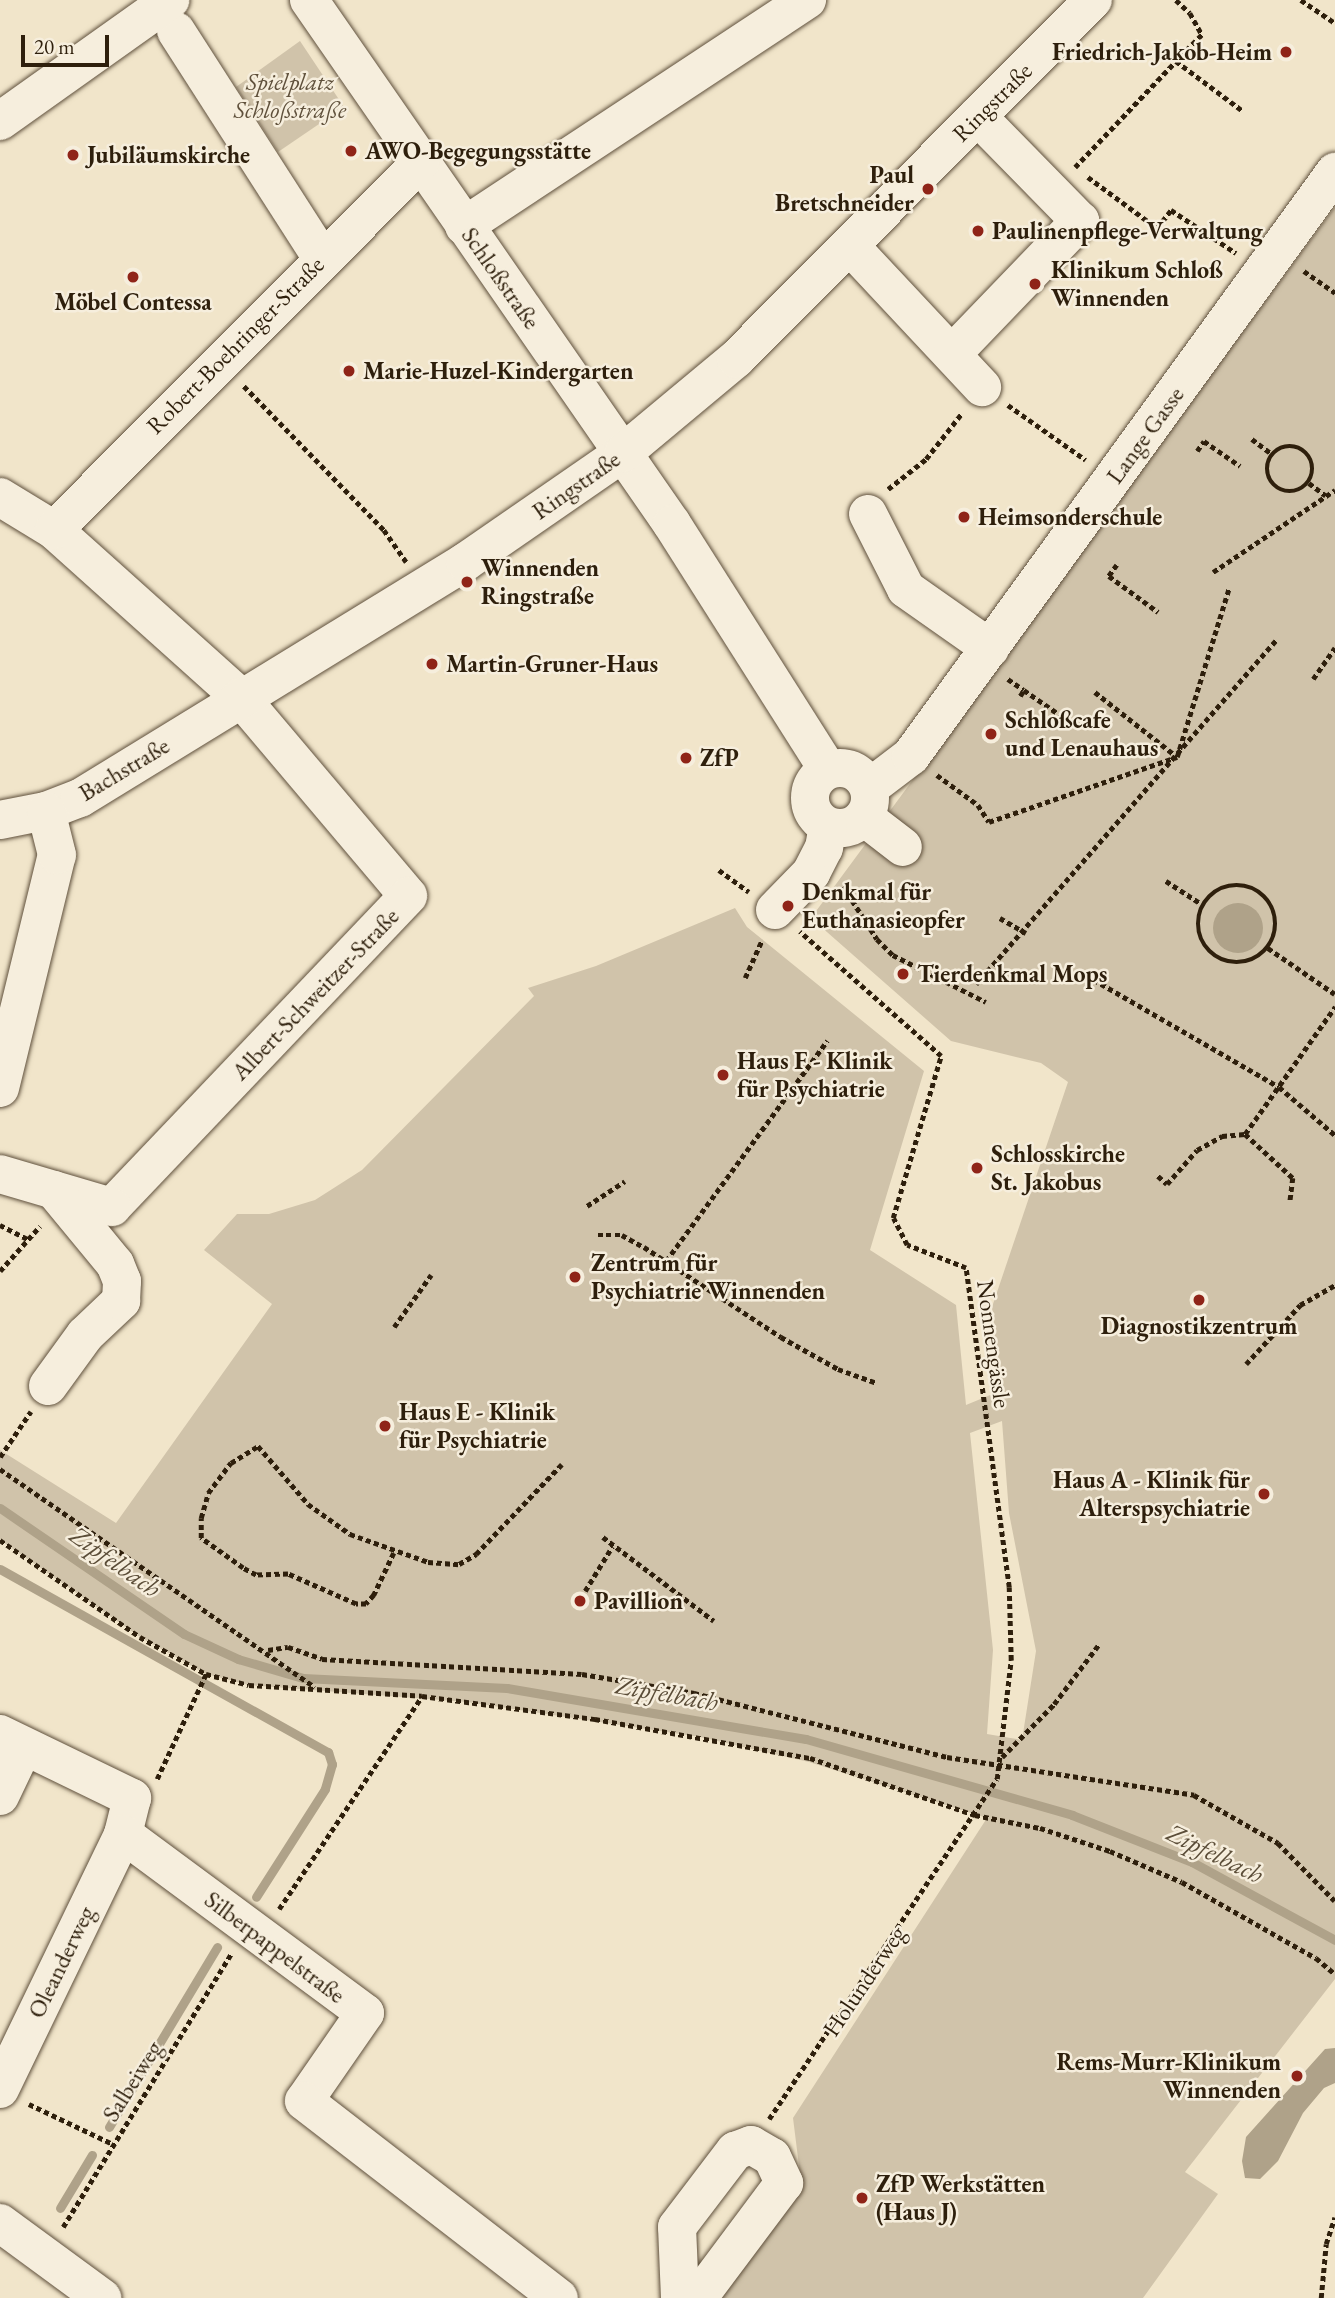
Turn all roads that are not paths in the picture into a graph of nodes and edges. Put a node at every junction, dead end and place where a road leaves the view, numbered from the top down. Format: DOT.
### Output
graph roads {
  1 [pos="309,0"];
  2 [pos="807,0"];
  3 [pos="1093,0"];
  4 [pos="173,15"];
  5 [pos="978,116"];
  6 [pos="1,119"];
  7 [pos="420,163"];
  8 [pos="1335,172"];
  9 [pos="464,226"];
  10 [pos="851,247"];
  11 [pos="321,257"];
  12 [pos="952,354"];
  13 [pos="982,387"];
  14 [pos="622,453"];
  15 [pos="0,497"];
  16 [pos="868,514"];
  17 [pos="54,530"];
  18 [pos="990,648"];
  19 [pos="240,697"];
  20 [pos="828,770"];
  21 [pos="867,802"];
  22 [pos="46,811"];
  23 [pos="0,820"];
  24 [pos="828,826"];
  25 [pos="903,847"];
  26 [pos="775,910"];
  27 [pos="0,1088"];
  28 [pos="0,1174"];
  29 [pos="54,1190"];
  30 [pos="48,1386"];
  31 [pos="12,1740"];
  32 [pos="0,1796"];
  33 [pos="127,1816"];
  34 [pos="13,2096"];
  35 [pos="0,2223"];
  36 [pos="102,2298"];
  37 [pos="559,2298"];
  38 [pos="680,2298"];
  39 [pos="698,2298"];
  1 -- 7 [label="street, Schloßstraße"];
  2 -- 9 [label="street"];
  3 -- 5 [label="street, Ringstraße"];
  4 -- 6 [label="street"];
  4 -- 11 [label="street"];
  5 -- 10 [label="street, Ringstraße"];
  5 -- 12 [label="street"];
  7 -- 9 [label="street, Schloßstraße"];
  7 -- 11 [label="street, Robert-Boehringer-Straße"];
  8 -- 18 [label="street, Lange Gasse"];
  9 -- 14 [label="street, Schloßstraße"];
  10 -- 12 [label="street"];
  10 -- 14 [label="street, Ringstraße"];
  11 -- 17 [label="street, Robert-Boehringer-Straße"];
  12 -- 13 [label="street"];
  14 -- 19 [label="street, Ringstraße"];
  14 -- 20 [label="street, Schloßstraße"];
  15 -- 17 [label="street"];
  16 -- 18 [label="street"];
  17 -- 19 [label="street"];
  18 -- 21 [label="street, Lange Gasse"];
  19 -- 22 [label="street, Bachstraße"];
  19 -- 29 [label="street, Albert-Schweitzer-Straße"];
  20 -- 21 [label="street"];
  20 -- 24 [label="street"];
  21 -- 24 [label="street"];
  21 -- 25 [label="street"];
  22 -- 23 [label="street, Bachstraße"];
  22 -- 27 [label="street"];
  24 -- 26 [label="street"];
  28 -- 29 [label="street, Albert-Schweitzer-Straße"];
  29 -- 30 [label="street"];
  31 -- 32 [label="street"];
  31 -- 33 [label="street, Silberpappelstraße"];
  33 -- 34 [label="street, Oleanderweg"];
  33 -- 37 [label="street, Silberpappelstraße"];
  35 -- 36 [label="street"];
  38 -- 39 [label="street"];
}
